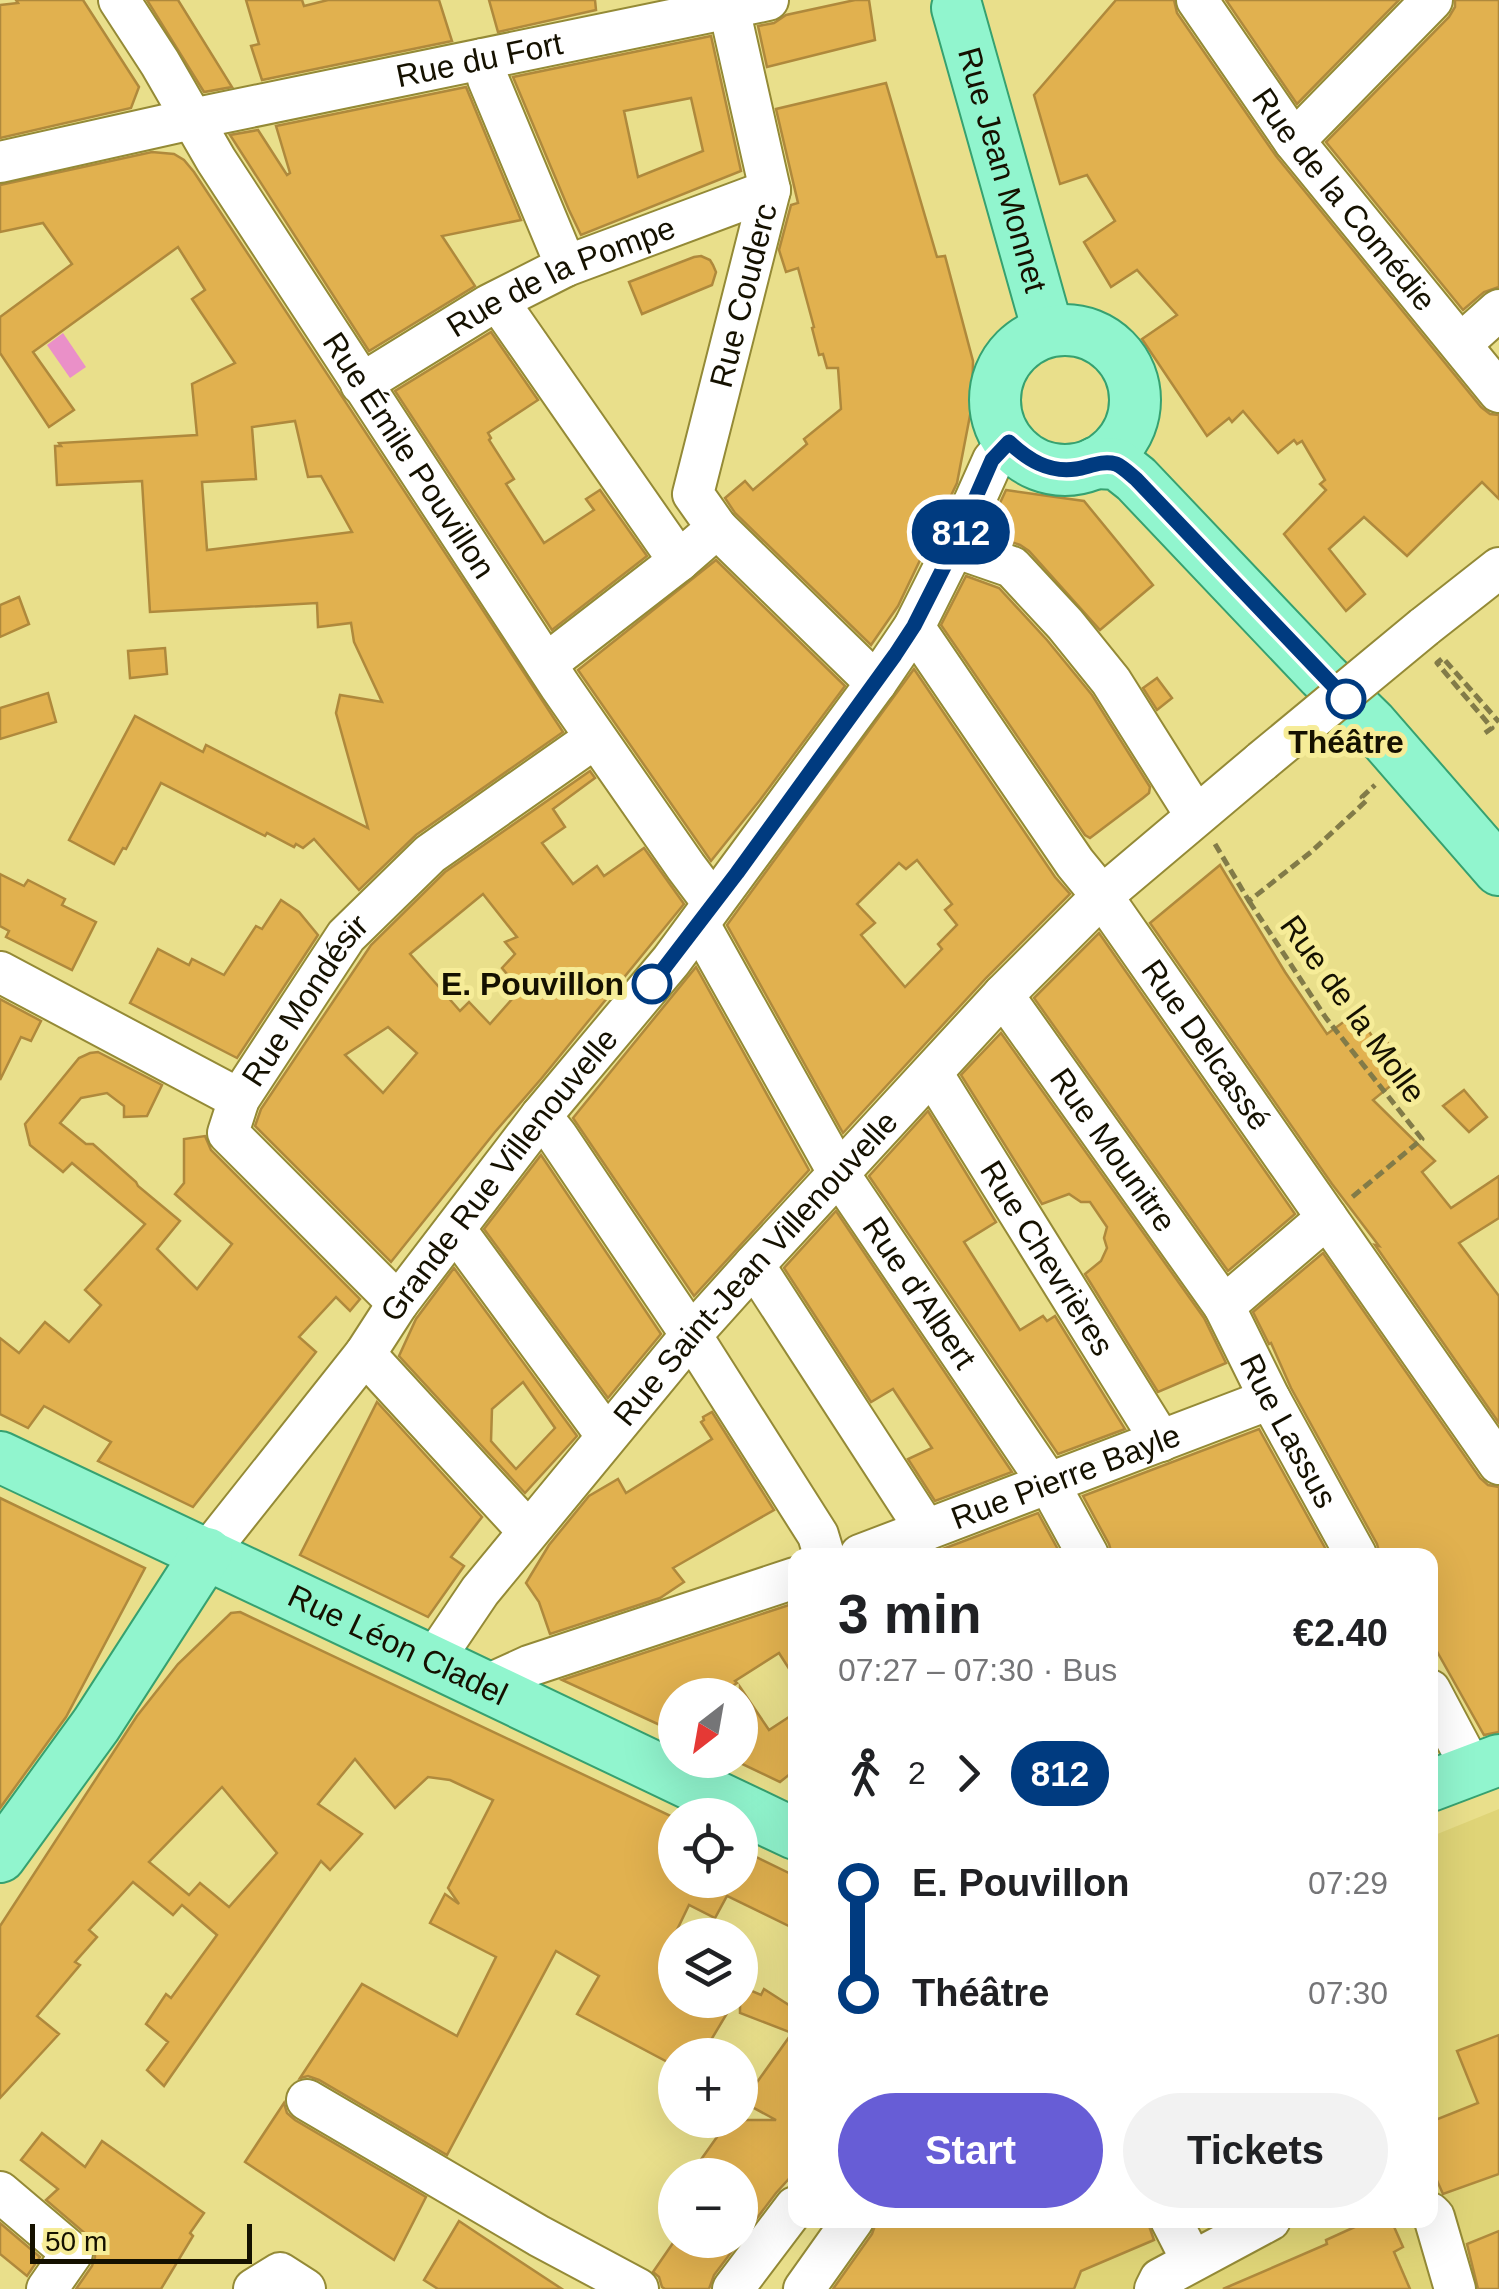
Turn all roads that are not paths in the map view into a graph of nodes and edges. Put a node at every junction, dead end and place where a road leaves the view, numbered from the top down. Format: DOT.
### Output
graph roads {
  1 [pos="119,0"];
  2 [pos="768,0"];
  3 [pos="1197,0"];
  4 [pos="1432,0"];
  5 [pos="950,3"];
  6 [pos="729,8"];
  7 [pos="483,59"];
  8 [pos="192,119"];
  9 [pos="1294,141"];
  10 [pos="0,162"];
  11 [pos="770,190"];
  12 [pos="566,266"];
  13 [pos="498,301"];
  14 [pos="1499,310"];
  15 [pos="1048,331"];
  16 [pos="1461,344"];
  17 [pos="362,384"];
  18 [pos="1499,392"];
  19 [pos="1134,416"];
  20 [pos="1009,442"];
  21 [pos="1095,463"];
  22 [pos="717,528"];
  23 [pos="954,547"];
  24 [pos="680,562"];
  25 [pos="1499,568"];
  26 [pos="914,626"];
  27 [pos="546,664"];
  28 [pos="876,683"];
  29 [pos="1371,723"];
  30 [pos="595,738"];
  31 [pos="1196,816"];
  32 [pos="1499,870"];
  33 [pos="1102,896"];
  34 [pos="706,913"];
  35 [pos="0,972"];
  36 [pos="1003,995"];
  37 [pos="932,1073"];
  38 [pos="239,1099"];
  39 [pos="542,1116"];
  40 [pos="838,1174"];
  41 [pos="1327,1218"];
  42 [pos="455,1228"];
  43 [pos="754,1265"];
  44 [pos="398,1302"];
  45 [pos="1224,1306"];
  46 [pos="690,1335"];
  47 [pos="365,1354"];
  48 [pos="1270,1399"];
  49 [pos="606,1435"];
  50 [pos="1162,1441"];
  51 [pos="0,1457"];
  52 [pos="1499,1464"];
  53 [pos="1048,1484"];
  54 [pos="926,1530"];
  55 [pos="528,1531"];
  56 [pos="822,1548"];
  57 [pos="878,1548"];
  58 [pos="1084,1548"];
  59 [pos="1352,1548"];
  60 [pos="207,1553"];
  61 [pos="788,1580"];
  62 [pos="432,1662"];
  63 [pos="485,1686"];
  64 [pos="1438,1705"];
  65 [pos="1475,1773"];
  66 [pos="788,1831"];
  67 [pos="0,1857"];
  68 [pos="307,2100"];
  69 [pos="0,2192"];
  70 [pos="788,2219"];
  71 [pos="846,2228"];
  72 [pos="1180,2228"];
  73 [pos="1247,2228"];
  74 [pos="1437,2228"];
  75 [pos="1198,2245"];
  76 [pos="750,2282"];
  77 [pos="47,2289"];
  78 [pos="254,2289"];
  79 [pos="305,2289"];
  80 [pos="638,2289"];
  81 [pos="804,2289"];
  82 [pos="1154,2289"];
  83 [pos="1455,2289"];
  1 -- 8 [label="street, Rue Émile Pouvillon"];
  2 -- 6 [label="street, Rue du Fort"];
  3 -- 9 [label="street, Rue de la Comédie"];
  4 -- 9 [label="street"];
  5 -- 15 [label="main road, Rue Jean Monnet"];
  6 -- 7 [label="street, Rue du Fort"];
  6 -- 11 [label="street, Rue Couderc"];
  7 -- 8 [label="street, Rue du Fort"];
  7 -- 12 [label="street"];
  8 -- 10 [label="street, Rue du Fort"];
  8 -- 17 [label="street, Rue Émile Pouvillon"];
  9 -- 16 [label="street, Rue de la Comédie"];
  11 -- 12 [label="street, Rue de la Pompe"];
  11 -- 22 [label="street, Rue Couderc"];
  12 -- 13 [label="street, Rue de la Pompe"];
  13 -- 17 [label="street, Rue de la Pompe"];
  13 -- 24 [label="street"];
  14 -- 16 [label="street"];
  15 -- 19 [label="main road"];
  15 -- 20 [label="main road"];
  16 -- 18 [label="street, Rue de la Comédie"];
  17 -- 27 [label="street, Rue Émile Pouvillon"];
  19 -- 21 [label="main road"];
  19 -- 29 [label="main road"];
  20 -- 21 [label="main road"];
  20 -- 23 [label="street, Grande Rue Villenouvelle"];
  21 -- 29 [label="main road"];
  22 -- 24 [label="street"];
  22 -- 28 [label="street, Rue Couderc"];
  23 -- 26 [label="street, Grande Rue Villenouvelle"];
  23 -- 31 [label="street"];
  24 -- 27 [label="street"];
  25 -- 31 [label="street, Rue Saint-Jean Villenouvelle, bridge"];
  26 -- 28 [label="street, Grande Rue Villenouvelle"];
  26 -- 33 [label="street, Rue Delcassé"];
  27 -- 30 [label="street, Rue Émile Pouvillon"];
  28 -- 34 [label="street, Grande Rue Villenouvelle"];
  29 -- 32 [label="main road"];
  30 -- 34 [label="street, Rue Émile Pouvillon"];
  30 -- 38 [label="street, Rue Mondésir"];
  31 -- 33 [label="street, Rue Saint-Jean Villenouvelle"];
  33 -- 36 [label="street, Rue Saint-Jean Villenouvelle"];
  33 -- 41 [label="street, Rue Delcassé"];
  34 -- 39 [label="street, Grande Rue Villenouvelle"];
  34 -- 40 [label="street, Rue d'Albert"];
  35 -- 38 [label="street"];
  36 -- 37 [label="street, Rue Saint-Jean Villenouvelle"];
  36 -- 45 [label="street, Rue Mounitre"];
  37 -- 40 [label="street, Rue Saint-Jean Villenouvelle"];
  37 -- 50 [label="street, Rue Chevrières"];
  38 -- 44 [label="street, Rue Mondésir"];
  39 -- 42 [label="street, Grande Rue Villenouvelle"];
  39 -- 46 [label="street"];
  40 -- 43 [label="street, Rue Saint-Jean Villenouvelle"];
  40 -- 53 [label="street, Rue d'Albert"];
  41 -- 45 [label="street"];
  41 -- 52 [label="street, Rue Delcassé"];
  42 -- 44 [label="street, Grande Rue Villenouvelle"];
  42 -- 49 [label="street"];
  43 -- 46 [label="street, Rue Saint-Jean Villenouvelle"];
  43 -- 54 [label="street"];
  44 -- 47 [label="street, Grande Rue Villenouvelle"];
  45 -- 48 [label="street, Rue Lassus"];
  46 -- 49 [label="street, Rue Saint-Jean Villenouvelle"];
  46 -- 56 [label="street"];
  47 -- 55 [label="street"];
  47 -- 60 [label="street, Grande Rue Villenouvelle"];
  48 -- 50 [label="street, Rue Pierre Bayle"];
  48 -- 59 [label="street, Rue Lassus"];
  49 -- 55 [label="street, Rue Saint-Jean Villenouvelle"];
  50 -- 53 [label="street, Rue Pierre Bayle"];
  51 -- 60 [label="main road, Rue Léon Cladel"];
  53 -- 54 [label="street, Rue Pierre Bayle"];
  53 -- 58 [label="street, Rue d'Albert"];
  54 -- 57 [label="street, Rue Pierre Bayle"];
  55 -- 62 [label="street, Rue Saint-Jean Villenouvelle"];
  60 -- 62 [label="main road, Rue Léon Cladel"];
  60 -- 67 [label="main road"];
  61 -- 63 [label="street"];
  62 -- 63 [label="main road, Rue Léon Cladel"];
  63 -- 66 [label="main road, Rue Léon Cladel"];
  64 -- 65 [label="street"];
  68 -- 80 [label="street"];
  69 -- 77 [label="street"];
  70 -- 76 [label="street"];
  71 -- 81 [label="street"];
  72 -- 75 [label="street"];
  73 -- 75 [label="street"];
  74 -- 83 [label="street"];
  75 -- 82 [label="street"];
  78 -- 79 [label="street"];
}
